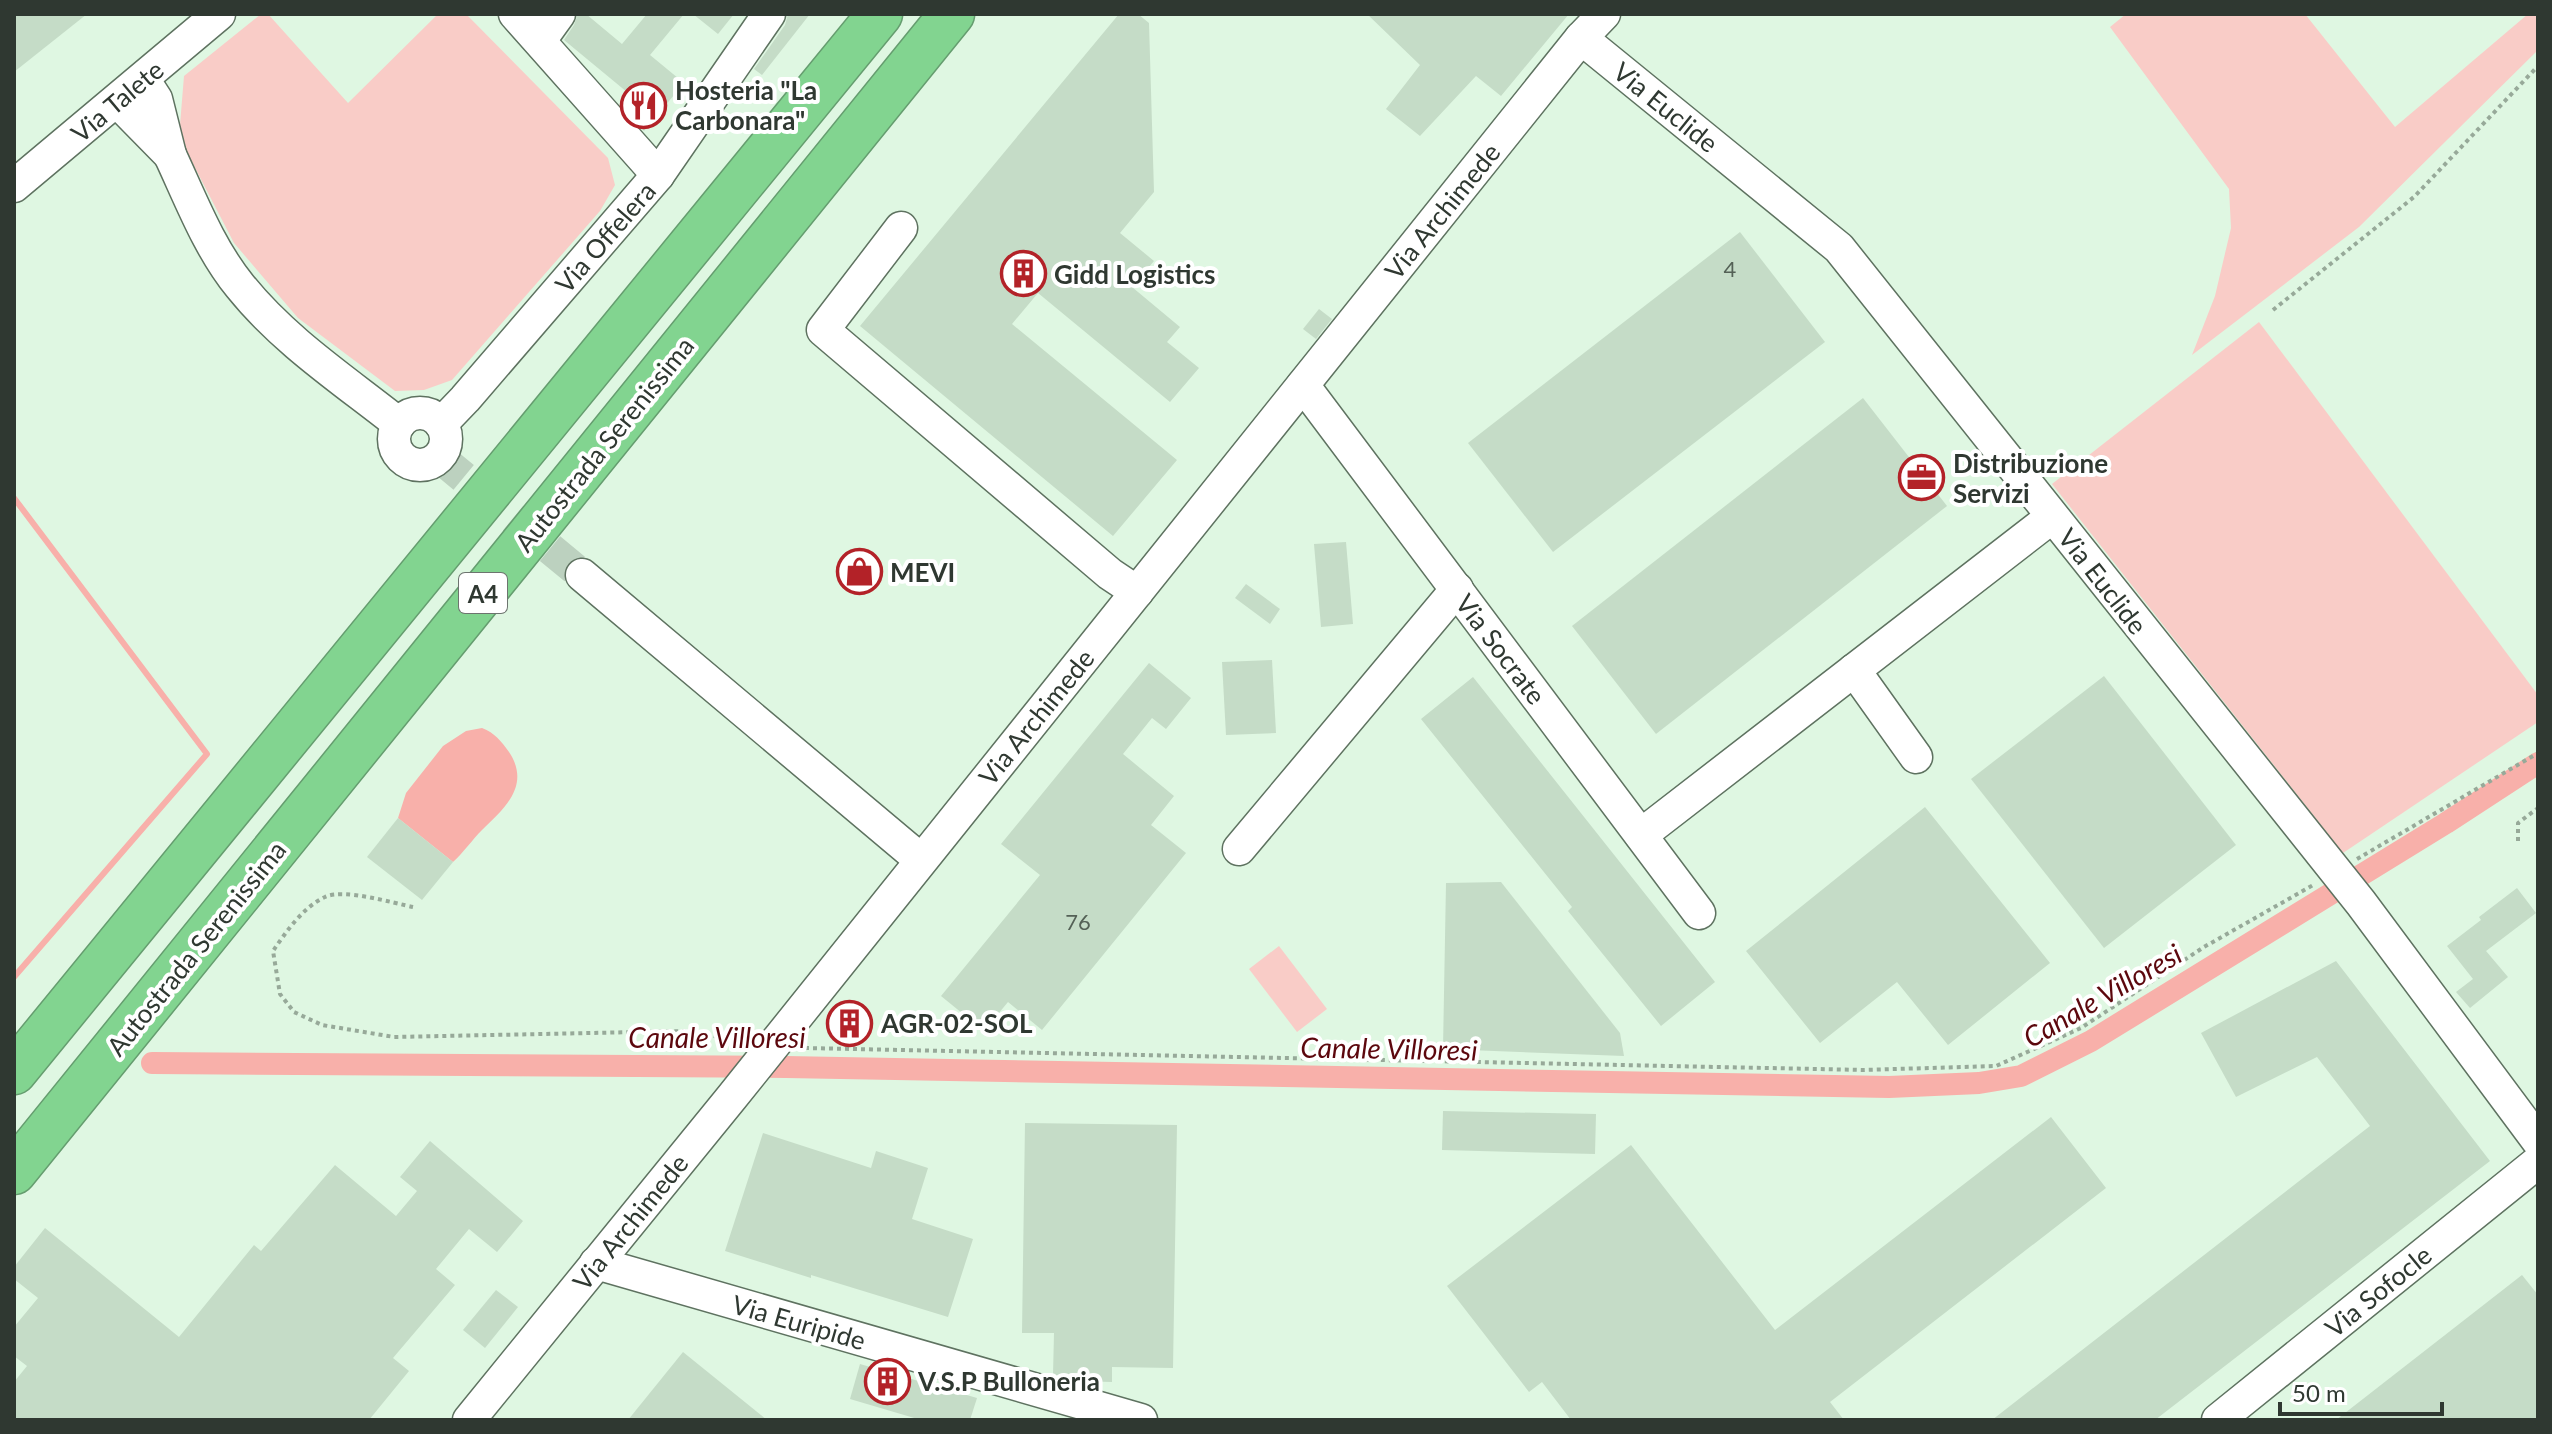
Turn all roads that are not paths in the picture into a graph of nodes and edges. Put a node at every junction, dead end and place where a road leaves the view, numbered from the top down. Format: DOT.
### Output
graph roads {
  1 [pos="219,14"];
  2 [pos="515,14"];
  3 [pos="769,14"];
  4 [pos="880,14"];
  5 [pos="952,14"];
  6 [pos="1604,14"];
  7 [pos="550,27"];
  8 [pos="1581,38"];
  9 [pos="143,79"];
  10 [pos="117,101"];
  11 [pos="170,155"];
  12 [pos="658,175"];
  13 [pos="14,186"];
  14 [pos="901,228"];
  15 [pos="1303,385"];
  16 [pos="399,424"];
  17 [pos="441,424"];
  18 [pos="2052,517"];
  19 [pos="582,575"];
  20 [pos="1457,589"];
  21 [pos="1137,592"];
  22 [pos="1854,670"];
  23 [pos="1916,757"];
  24 [pos="1641,835"];
  25 [pos="1239,849"];
  26 [pos="921,860"];
  27 [pos="1699,913"];
  28 [pos="14,1072"];
  29 [pos="2538,1141"];
  30 [pos="2538,1162"];
  31 [pos="14,1172"];
  32 [pos="596,1263"];
  33 [pos="469,1420"];
  34 [pos="1141,1420"];
  35 [pos="2218,1420"];
  1 -- 9 [label="street, Via Talete"];
  2 -- 7 [label="street, Via Offelera"];
  3 -- 12 [label="street"];
  4 -- 28 [label="highway, A4"];
  5 -- 31 [label="highway, Autostrada Serenissima / A4"];
  6 -- 8 [label="street, Via Archimede"];
  7 -- 12 [label="street, Via Offelera"];
  8 -- 15 [label="street, Via Archimede"];
  8 -- 18 [label="street, Via Euclide"];
  9 -- 10 [label="street, Via Talete"];
  9 -- 11 [label="street"];
  10 -- 11 [label="street"];
  10 -- 13 [label="street, Via Talete"];
  11 -- 16 [label="street"];
  12 -- 17 [label="street, Via Offelera"];
  14 -- 21 [label="street"];
  15 -- 20 [label="street, Via Socrate"];
  15 -- 21 [label="street, Via Archimede"];
  16 -- 17 [label="street"];
  16 -- 17 [label="street"];
  18 -- 22 [label="street"];
  18 -- 29 [label="street, Via Euclide"];
  19 -- 26 [label="street"];
  20 -- 24 [label="street, Via Socrate"];
  20 -- 25 [label="street"];
  21 -- 26 [label="street, Via Archimede"];
  22 -- 23 [label="street"];
  22 -- 24 [label="street"];
  24 -- 27 [label="street, Via Socrate"];
  26 -- 32 [label="street, Via Archimede"];
  30 -- 35 [label="street, Via Sofocle"];
  32 -- 33 [label="street, Via Archimede"];
  32 -- 34 [label="street, Via Euripide"];
}
